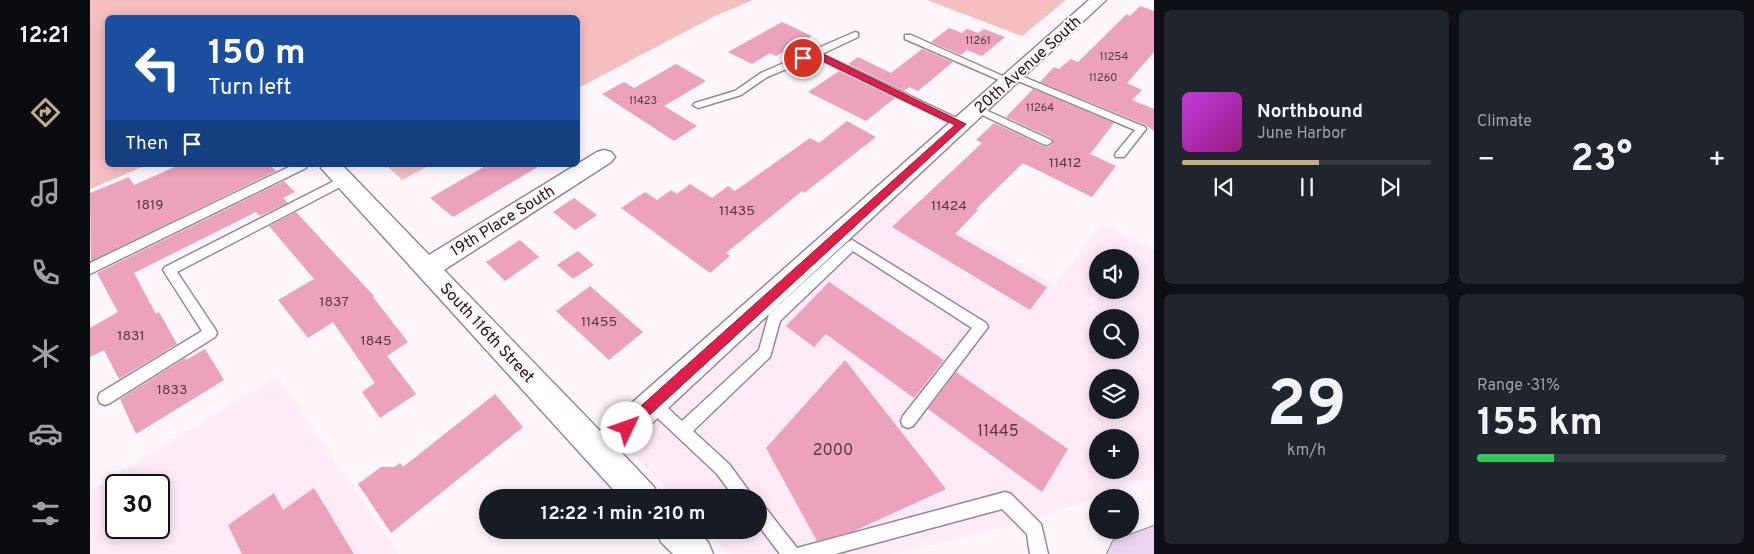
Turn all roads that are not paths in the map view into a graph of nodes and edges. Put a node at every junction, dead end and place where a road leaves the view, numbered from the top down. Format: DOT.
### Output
graph roads {
  1 [pos="1098,0"];
  2 [pos="855,35"];
  3 [pos="908,37"];
  4 [pos="815,54"];
  5 [pos="1012,79"];
  6 [pos="698,105"];
  7 [pos="969,117"];
  8 [pos="1046,142"];
  9 [pos="1120,155"];
  10 [pos="604,157"];
  11 [pos="298,167"];
  12 [pos="335,171"];
  13 [pos="426,268"];
  14 [pos="90,269"];
  15 [pos="105,398"];
  16 [pos="653,404"];
  17 [pos="908,421"];
  18 [pos="682,431"];
  19 [pos="600,451"];
  20 [pos="635,489"];
  21 [pos="739,489"];
  22 [pos="767,523"];
  23 [pos="682,539"];
  24 [pos="1154,545"];
  25 [pos="696,554"];
  26 [pos="791,554"];
  27 [pos="803,554"];
  28 [pos="1039,554"];
  29 [pos="1126,554"];
  1 -- 5 [label="street, 20th Avenue South"];
  2 -- 4 [label="lane"];
  3 -- 5 [label="lane"];
  4 -- 6 [label="lane"];
  4 -- 7 [label="lane"];
  5 -- 7 [label="street, 20th Avenue South"];
  5 -- 9 [label="lane"];
  7 -- 8 [label="lane"];
  7 -- 16 [label="street, 20th Avenue South"];
  10 -- 13 [label="street, 19th Place South"];
  11 -- 14 [label="lane"];
  12 -- 13 [label="street, South 116th Street"];
  12 -- 15 [label="lane"];
  13 -- 19 [label="street, South 116th Street"];
  16 -- 18 [label="lane"];
  16 -- 19 [label="street, 20th Avenue South"];
  17 -- 18 [label="lane"];
  18 -- 21 [label="lane"];
  19 -- 20 [label="street, South 116th Street"];
  22 -- 26 [label="lane"];
  23 -- 25 [label="street"];
  24 -- 29 [label="main road"];
  27 -- 28 [label="lane"];
}
